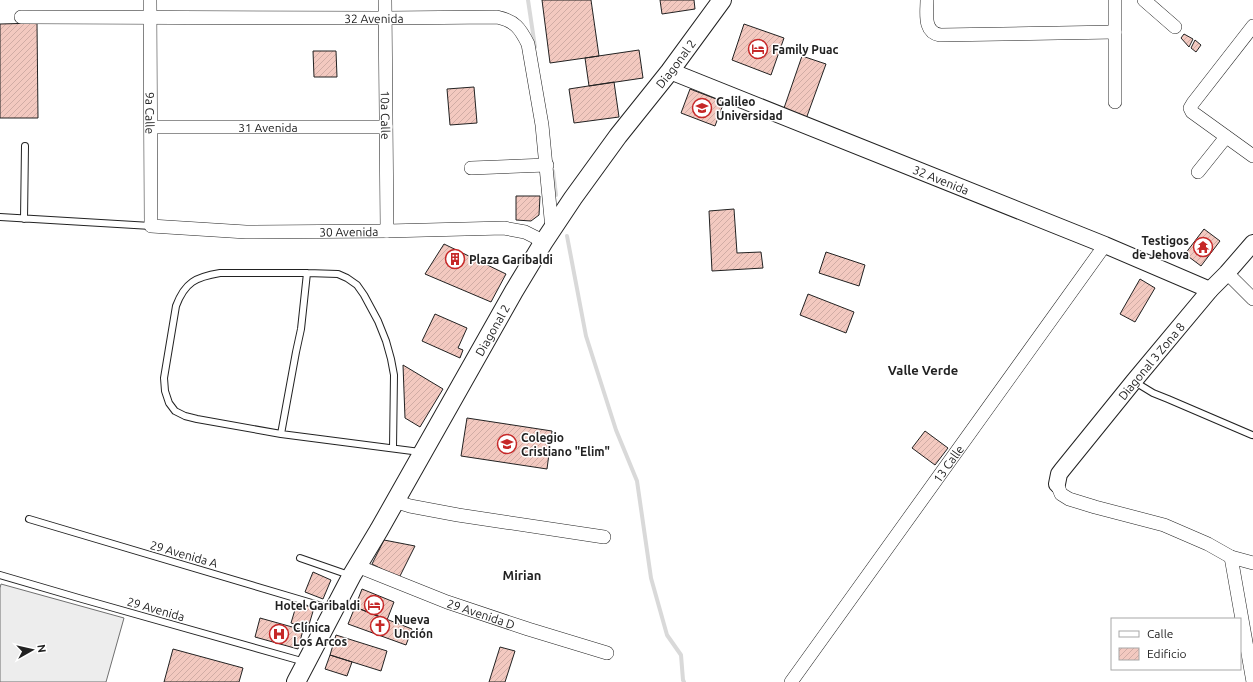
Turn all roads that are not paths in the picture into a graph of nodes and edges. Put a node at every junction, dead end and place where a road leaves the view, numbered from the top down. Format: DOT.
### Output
graph roads {
  1 [pos="150,0"];
  2 [pos="385,0"];
  3 [pos="722,0"];
  4 [pos="927,0"];
  5 [pos="1115,0"];
  6 [pos="1144,0"];
  7 [pos="21,17"];
  8 [pos="150,18"];
  9 [pos="385,18"];
  10 [pos="1253,26"];
  11 [pos="1175,27"];
  12 [pos="1115,32"];
  13 [pos="670,71"];
  14 [pos="1115,102"];
  15 [pos="151,127"];
  16 [pos="386,127"];
  17 [pos="1226,137"];
  18 [pos="24,146"];
  19 [pos="1253,156"];
  20 [pos="547,165"];
  21 [pos="471,168"];
  22 [pos="1198,172"];
  23 [pos="0,217"];
  24 [pos="24,219"];
  25 [pos="151,226"];
  26 [pos="387,231"];
  27 [pos="548,236"];
  28 [pos="1253,243"];
  29 [pos="1105,245"];
  30 [pos="307,273"];
  31 [pos="1227,273"];
  32 [pos="1210,290"];
  33 [pos="1253,299"];
  34 [pos="1134,381"];
  35 [pos="281,434"];
  36 [pos="1252,435"];
  37 [pos="393,448"];
  38 [pos="422,452"];
  39 [pos="1057,484"];
  40 [pos="394,502"];
  41 [pos="29,519"];
  42 [pos="604,537"];
  43 [pos="1231,557"];
  44 [pos="300,558"];
  45 [pos="1253,563"];
  46 [pos="354,571"];
  47 [pos="0,575"];
  48 [pos="334,609"];
  49 [pos="607,653"];
  50 [pos="306,662"];
  51 [pos="296,682"];
  52 [pos="791,682"];
  53 [pos="1253,682"];
  1 -- 8 [label="street, 9a Calle"];
  2 -- 9 [label="street, 10a Calle"];
  3 -- 13 [label="main road, Diagonal 2"];
  4 -- 12 [label="street"];
  5 -- 12 [label="street"];
  6 -- 11 [label="street"];
  7 -- 8 [label="street, 32 Avenida"];
  8 -- 9 [label="street, 32 Avenida"];
  8 -- 15 [label="street, 9a Calle"];
  9 -- 16 [label="street, 10a Calle"];
  9 -- 20 [label="street, 32 Avenida"];
  10 -- 17 [label="street"];
  12 -- 14 [label="street"];
  13 -- 27 [label="main road, Diagonal 2"];
  13 -- 29 [label="street, 32 Avenida"];
  15 -- 16 [label="street, 31 Avenida"];
  15 -- 25 [label="street, 9a Calle"];
  16 -- 26 [label="street, 10a Calle"];
  17 -- 19 [label="street"];
  17 -- 22 [label="street"];
  18 -- 24 [label="lane"];
  20 -- 21 [label="street"];
  20 -- 27 [label="street, 32 Avenida"];
  23 -- 24 [label="lane"];
  24 -- 25 [label="lane"];
  25 -- 26 [label="street, 30 Avenida"];
  26 -- 27 [label="street, 30 Avenida"];
  27 -- 38 [label="main road, Diagonal 2"];
  28 -- 31 [label="street, Diagonal 3 Zona 8"];
  29 -- 32 [label="street, 32 Avenida"];
  29 -- 52 [label="street, 13 Calle"];
  30 -- 35 [label="lane"];
  30 -- 35 [label="lane"];
  30 -- 37 [label="lane"];
  31 -- 32 [label="street, Diagonal 3 Zona 8"];
  31 -- 33 [label="street"];
  32 -- 34 [label="street, Diagonal 3 Zona 8"];
  34 -- 36 [label="lane"];
  34 -- 39 [label="street, Diagonal 3 Zona 8"];
  35 -- 37 [label="lane"];
  37 -- 38 [label="lane"];
  38 -- 40 [label="main road, Diagonal 2"];
  39 -- 43 [label="street"];
  40 -- 42 [label="street"];
  40 -- 46 [label="main road, Diagonal 2"];
  41 -- 48 [label="lane, 29 Avenida A"];
  43 -- 45 [label="street"];
  43 -- 53 [label="street"];
  44 -- 46 [label="lane"];
  46 -- 48 [label="main road, Diagonal 2"];
  46 -- 49 [label="street, 29 Avenida D"];
  47 -- 50 [label="lane, 29 Avenida"];
  48 -- 50 [label="main road, Diagonal 2"];
  50 -- 51 [label="main road, Diagonal 2"];
}
